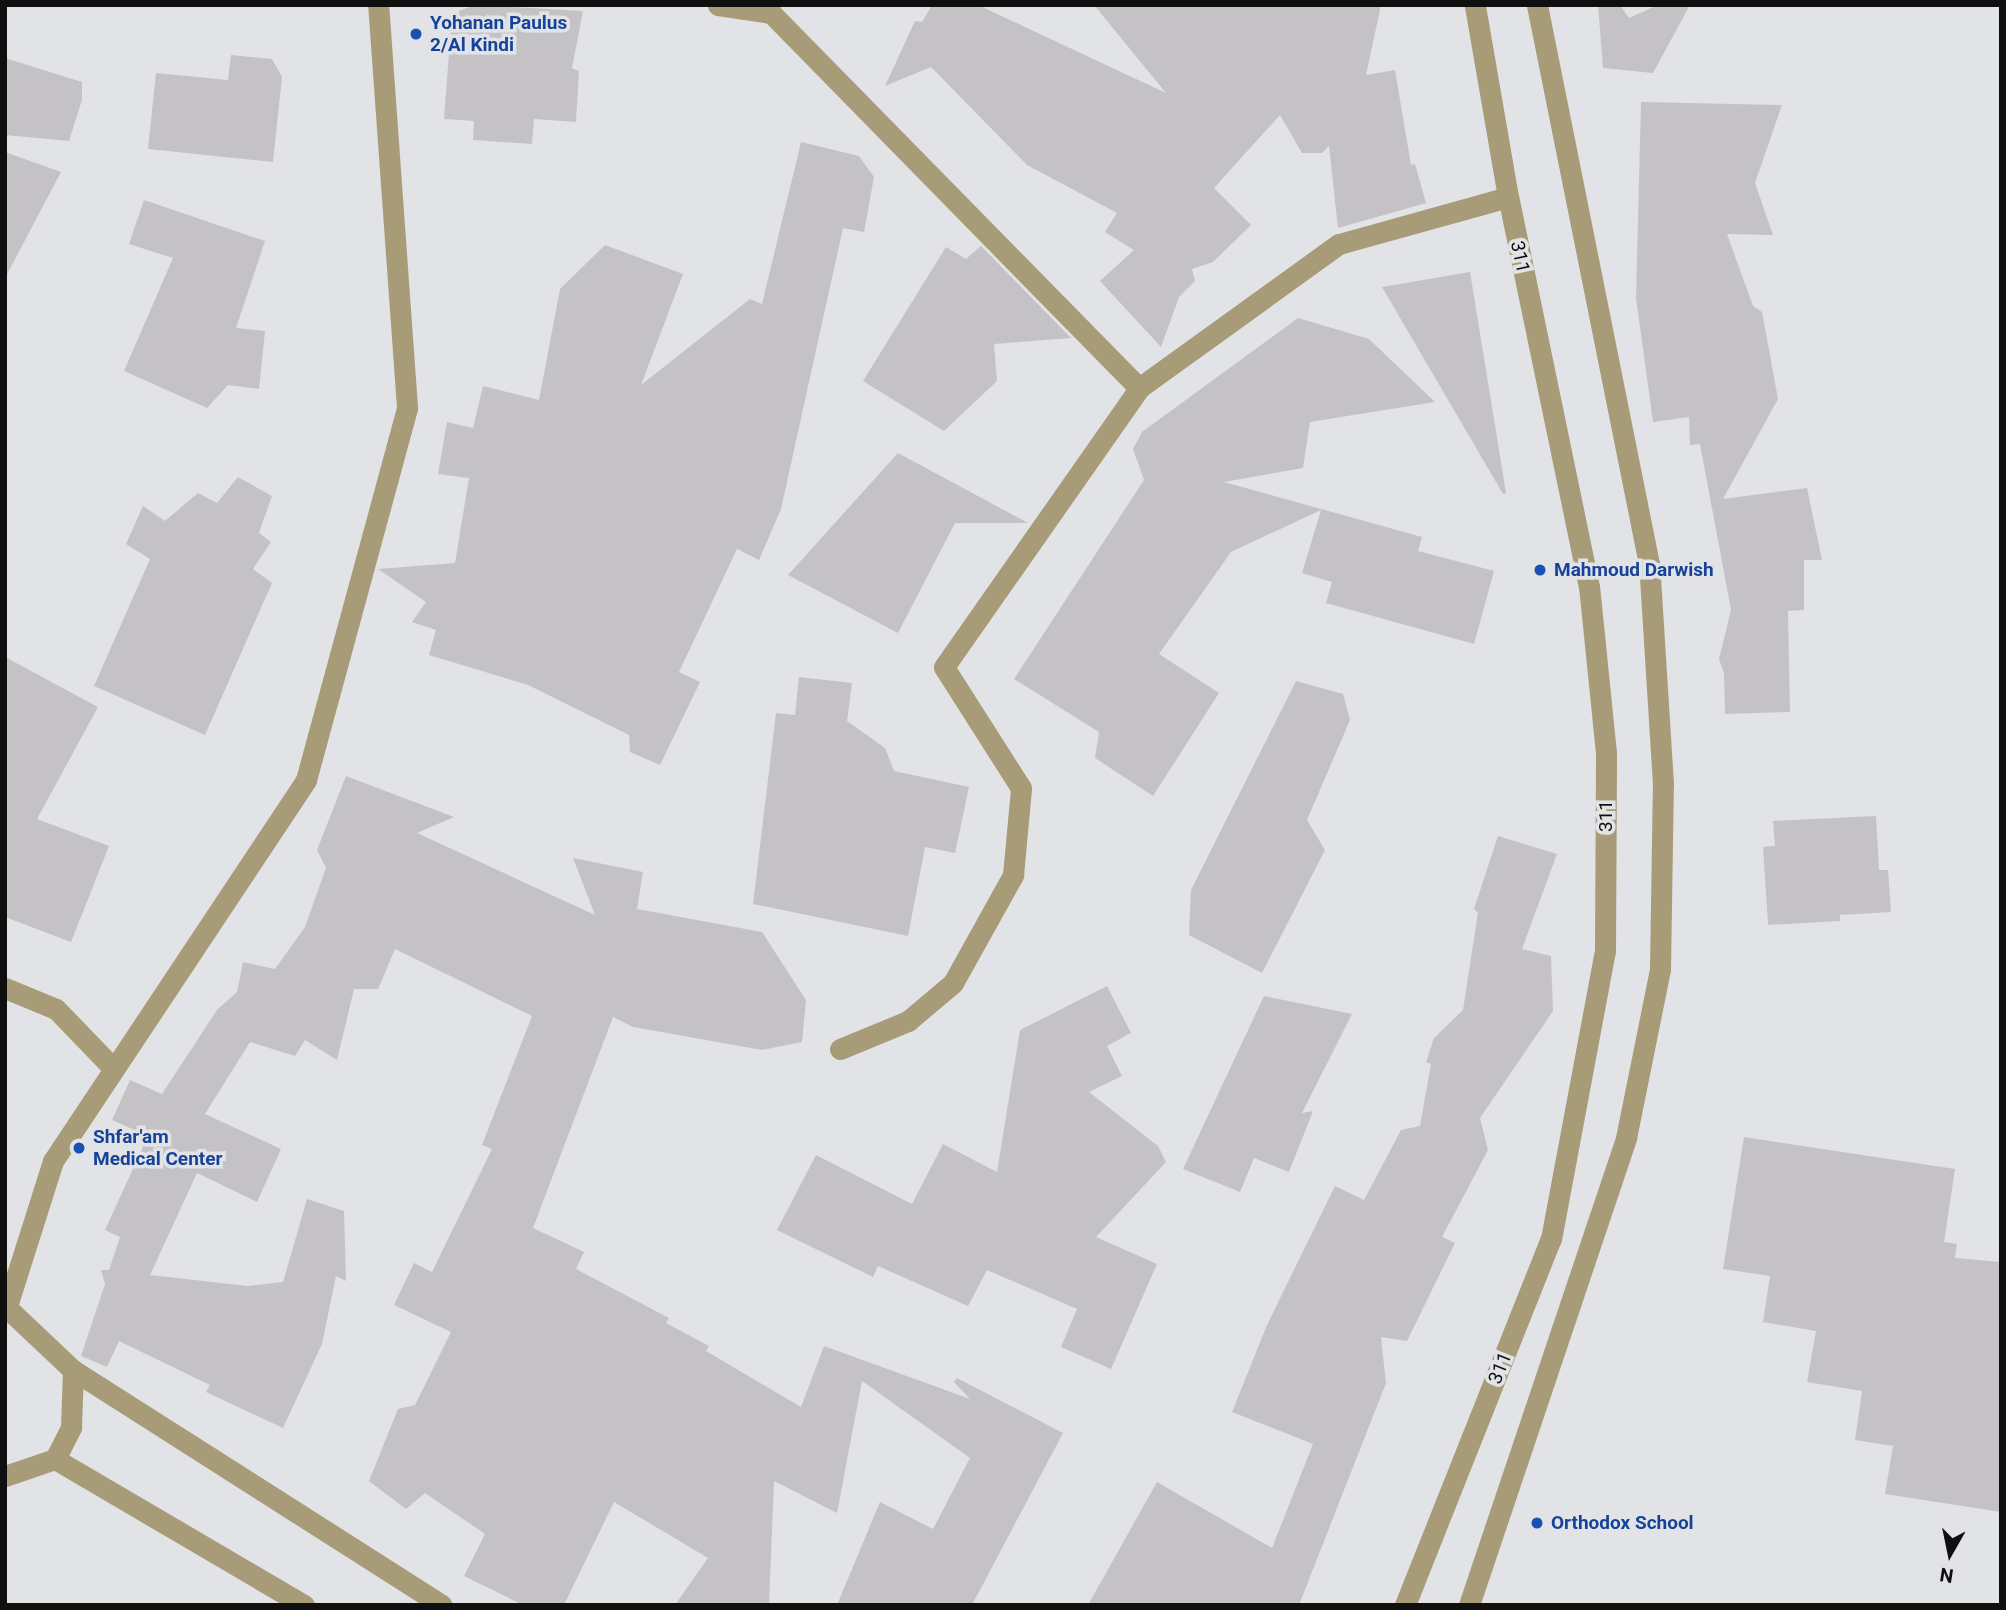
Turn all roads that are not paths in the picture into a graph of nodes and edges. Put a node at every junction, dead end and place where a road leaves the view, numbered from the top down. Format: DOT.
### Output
graph roads {
  1 [pos="378,5"];
  2 [pos="718,5"];
  3 [pos="1475,5"];
  4 [pos="1537,5"];
  5 [pos="1508,197"];
  6 [pos="1139,388"];
  7 [pos="5,988"];
  8 [pos="840,1049"];
  9 [pos="113,1068"];
  10 [pos="6,1306"];
  11 [pos="73,1370"];
  12 [pos="55,1459"];
  13 [pos="5,1476"];
  14 [pos="304,1605"];
  15 [pos="442,1605"];
  16 [pos="1405,1605"];
  17 [pos="1469,1605"];
  1 -- 9 [label="street"];
  2 -- 6 [label="street"];
  3 -- 5 [label="street, 311"];
  4 -- 17 [label="street"];
  5 -- 6 [label="street"];
  5 -- 16 [label="street, 311"];
  6 -- 8 [label="street"];
  7 -- 9 [label="street"];
  9 -- 10 [label="street"];
  10 -- 11 [label="street"];
  11 -- 12 [label="street"];
  11 -- 15 [label="street"];
  12 -- 13 [label="street"];
  12 -- 14 [label="street"];
}
